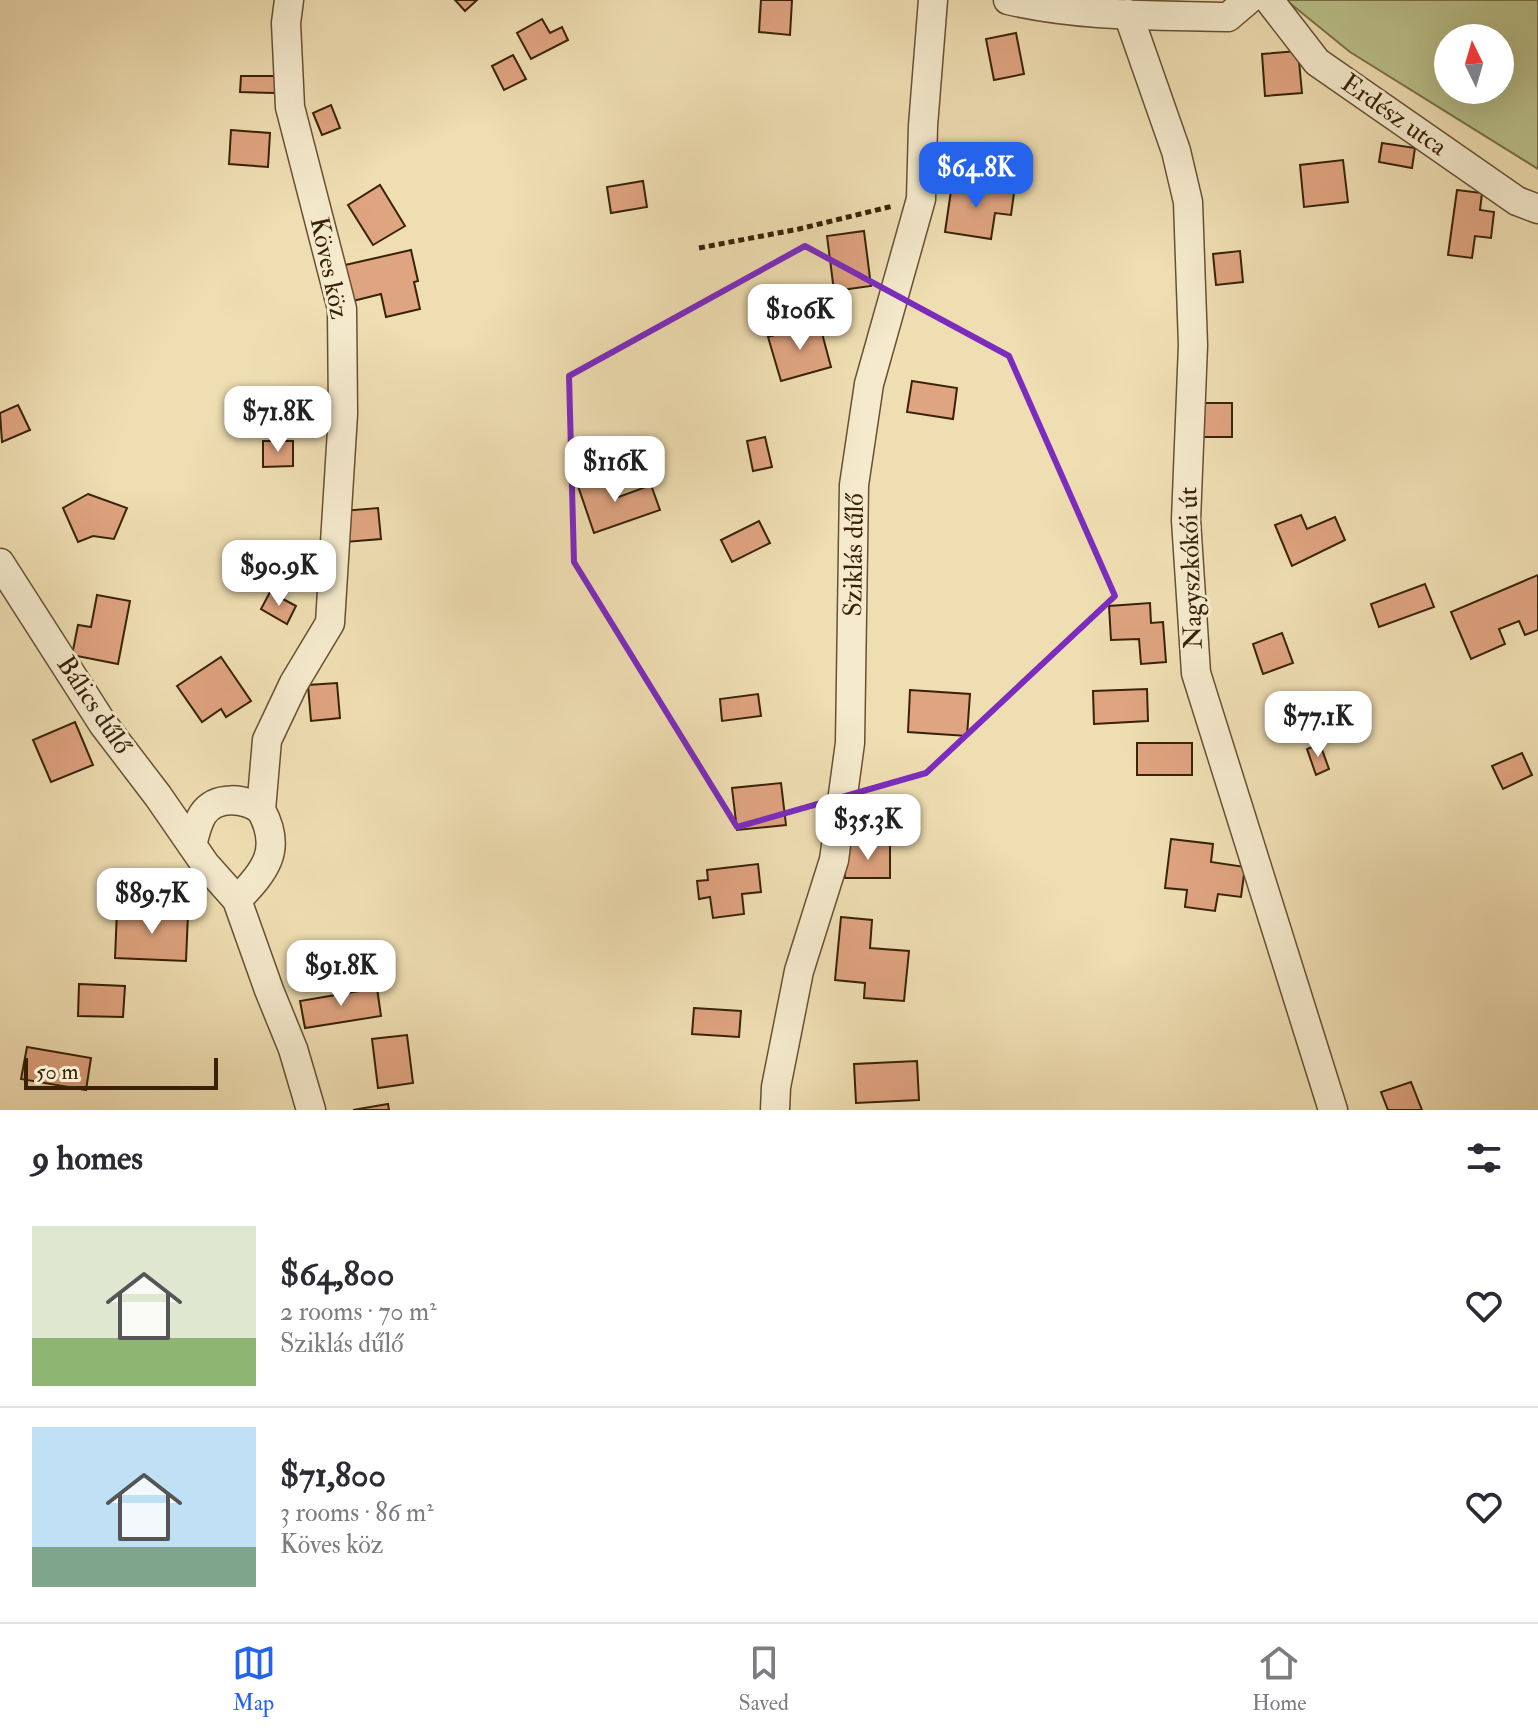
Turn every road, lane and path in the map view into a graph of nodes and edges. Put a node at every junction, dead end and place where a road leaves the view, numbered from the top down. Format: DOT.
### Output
graph roads {
  1 [pos="289,0"];
  2 [pos="933,0"];
  3 [pos="1008,0"];
  4 [pos="1248,0"];
  5 [pos="1269,0"];
  6 [pos="1128,14"];
  7 [pos="921,199"];
  8 [pos="1538,209"];
  9 [pos="699,248"];
  10 [pos="0,563"];
  11 [pos="261,810"];
  12 [pos="192,845"];
  13 [pos="237,900"];
  14 [pos="311,1110"];
  15 [pos="775,1110"];
  16 [pos="1333,1110"];
  1 -- 11 [label="street, Köves köz"];
  2 -- 7 [label="street, Sziklás dűlő"];
  3 -- 6 [label="street"];
  4 -- 6 [label="street"];
  5 -- 8 [label="street, Erdész utca"];
  6 -- 16 [label="street, Nagyszkókói út"];
  7 -- 9 [label="path"];
  7 -- 15 [label="street, Sziklás dűlő"];
  10 -- 12 [label="street, Bálics dűlő"];
  11 -- 12 [label="street"];
  11 -- 13 [label="street"];
  12 -- 13 [label="street"];
  13 -- 14 [label="street"];
}
